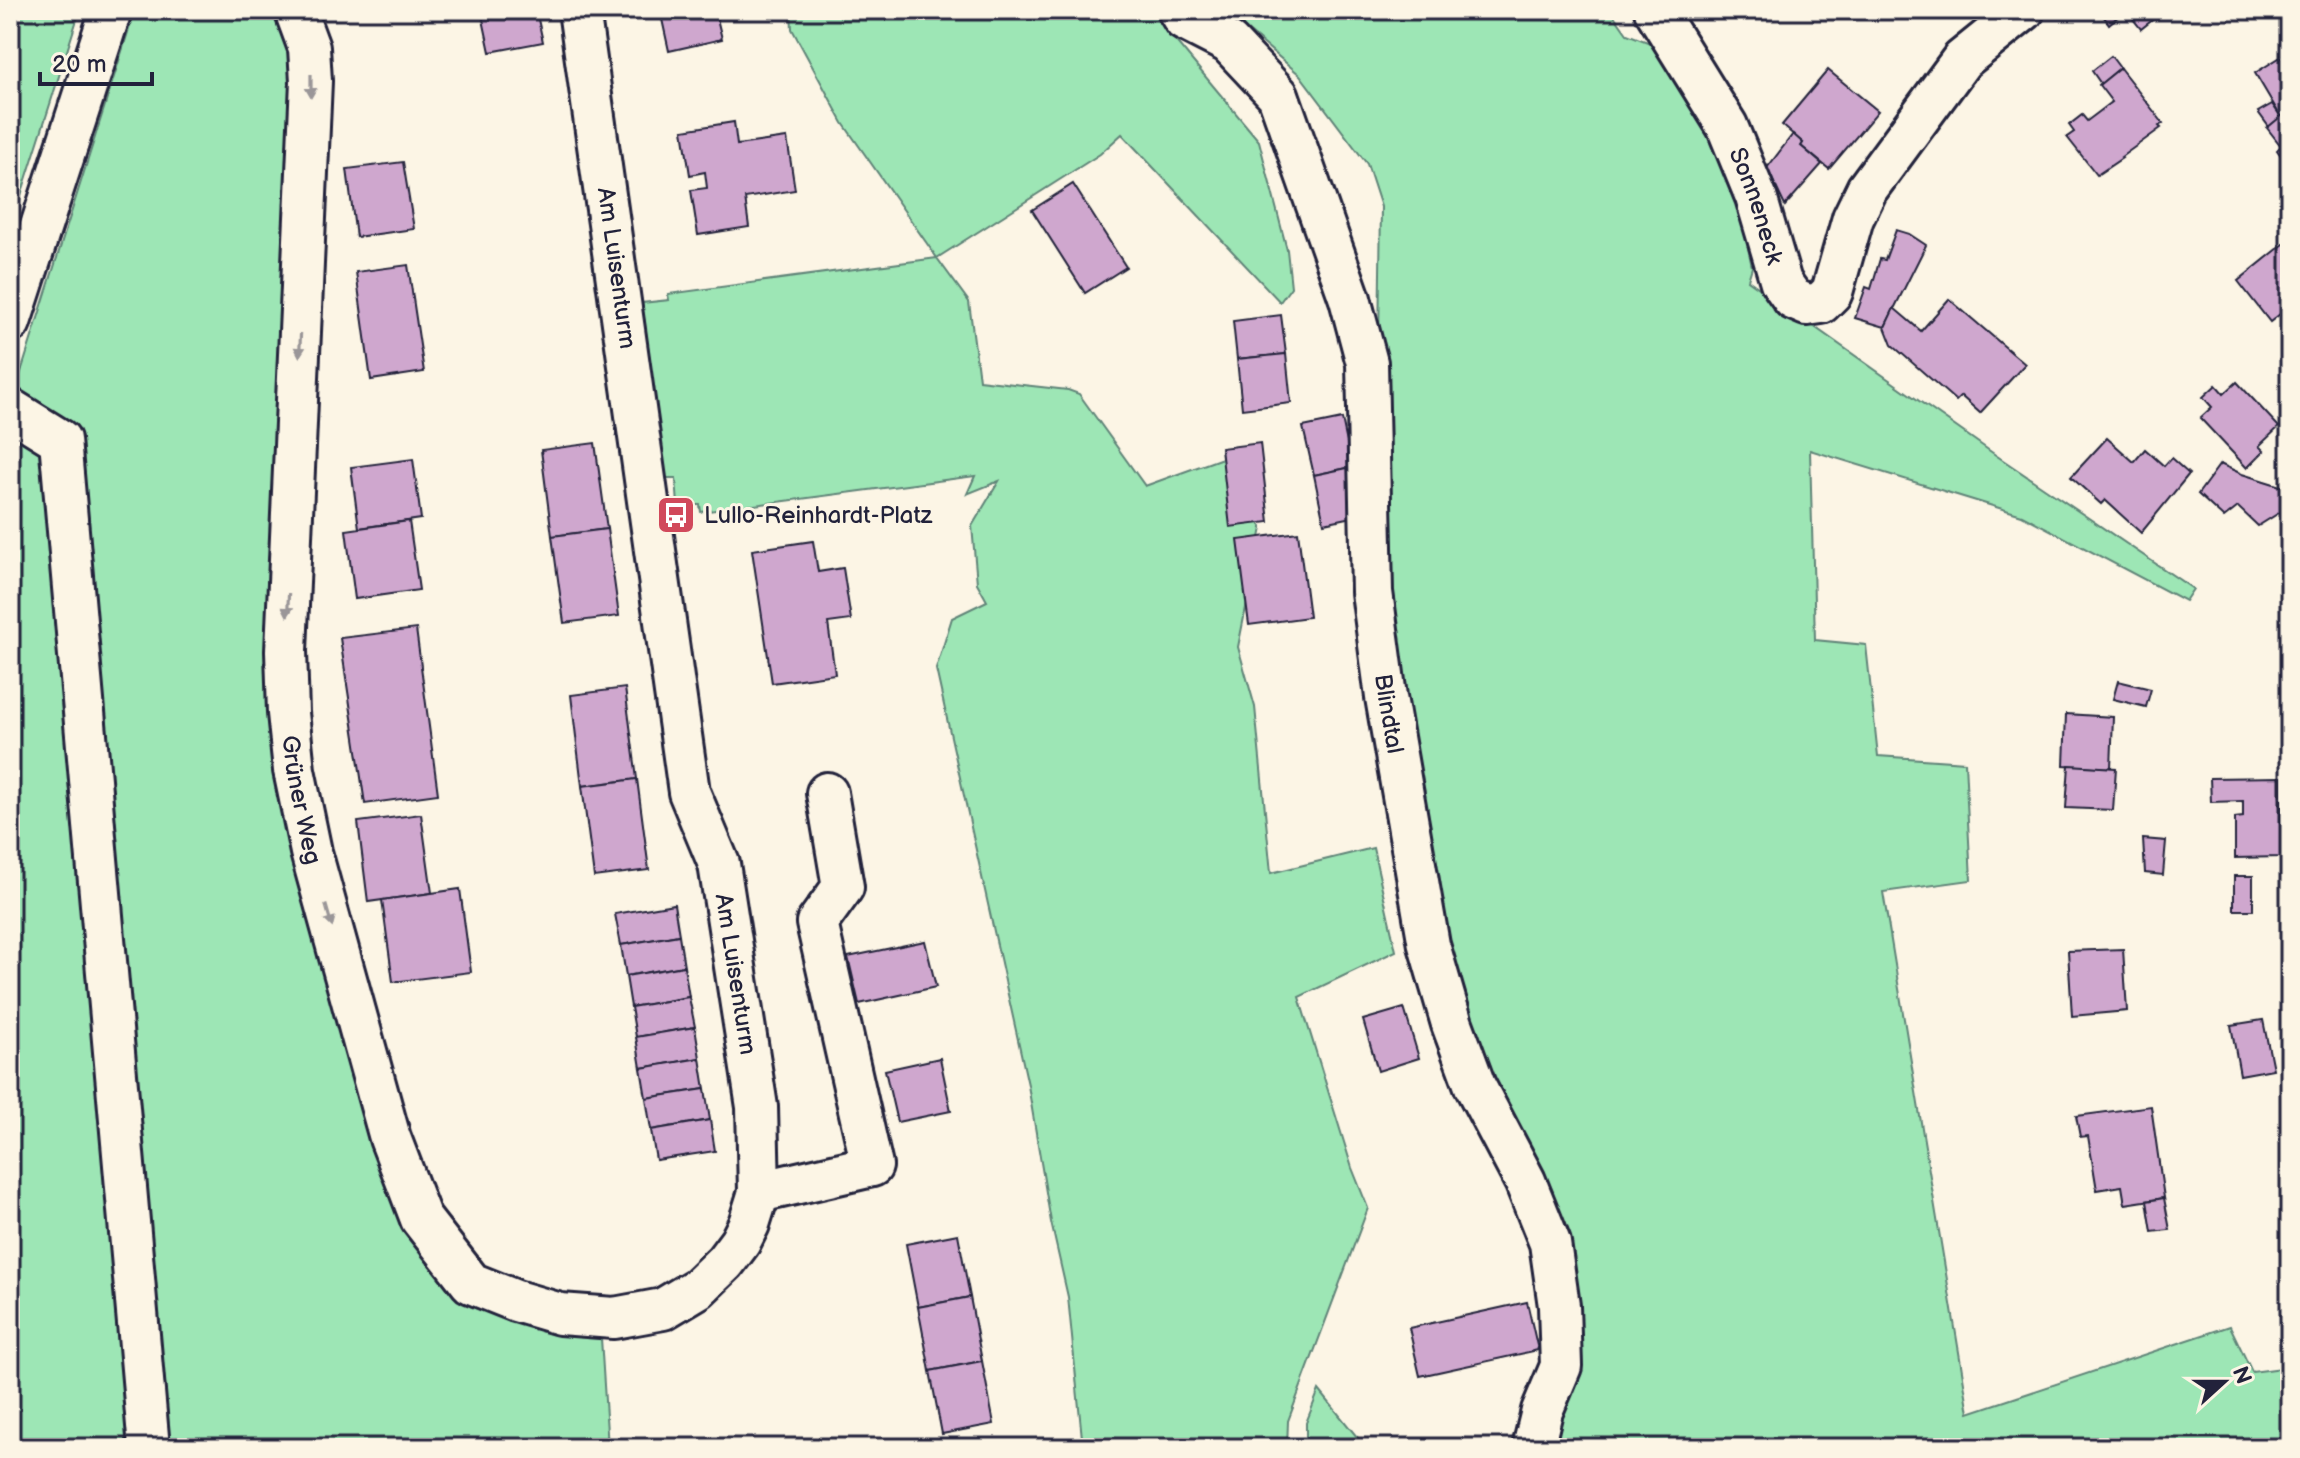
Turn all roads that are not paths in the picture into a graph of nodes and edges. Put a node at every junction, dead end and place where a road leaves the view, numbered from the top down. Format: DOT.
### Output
graph roads {
  1 [pos="111,10"];
  2 [pos="295,10"];
  3 [pos="579,10"];
  4 [pos="1178,10"];
  5 [pos="1655,10"];
  6 [pos="2024,10"];
  7 [pos="10,322"];
  8 [pos="10,409"];
  9 [pos="827,793"];
  10 [pos="759,1192"];
  11 [pos="725,1262"];
  12 [pos="149,1448"];
  13 [pos="1533,1448"];
  1 -- 7 [label="street"];
  2 -- 11 [label="street, Grüner Weg, one-way"];
  3 -- 10 [label="street, Am Luisenturm"];
  4 -- 13 [label="street, Blindtal"];
  5 -- 6 [label="street, Sonneneck"];
  8 -- 12 [label="street"];
  9 -- 10 [label="street"];
  10 -- 11 [label="street, Am Luisenturm"];
}
